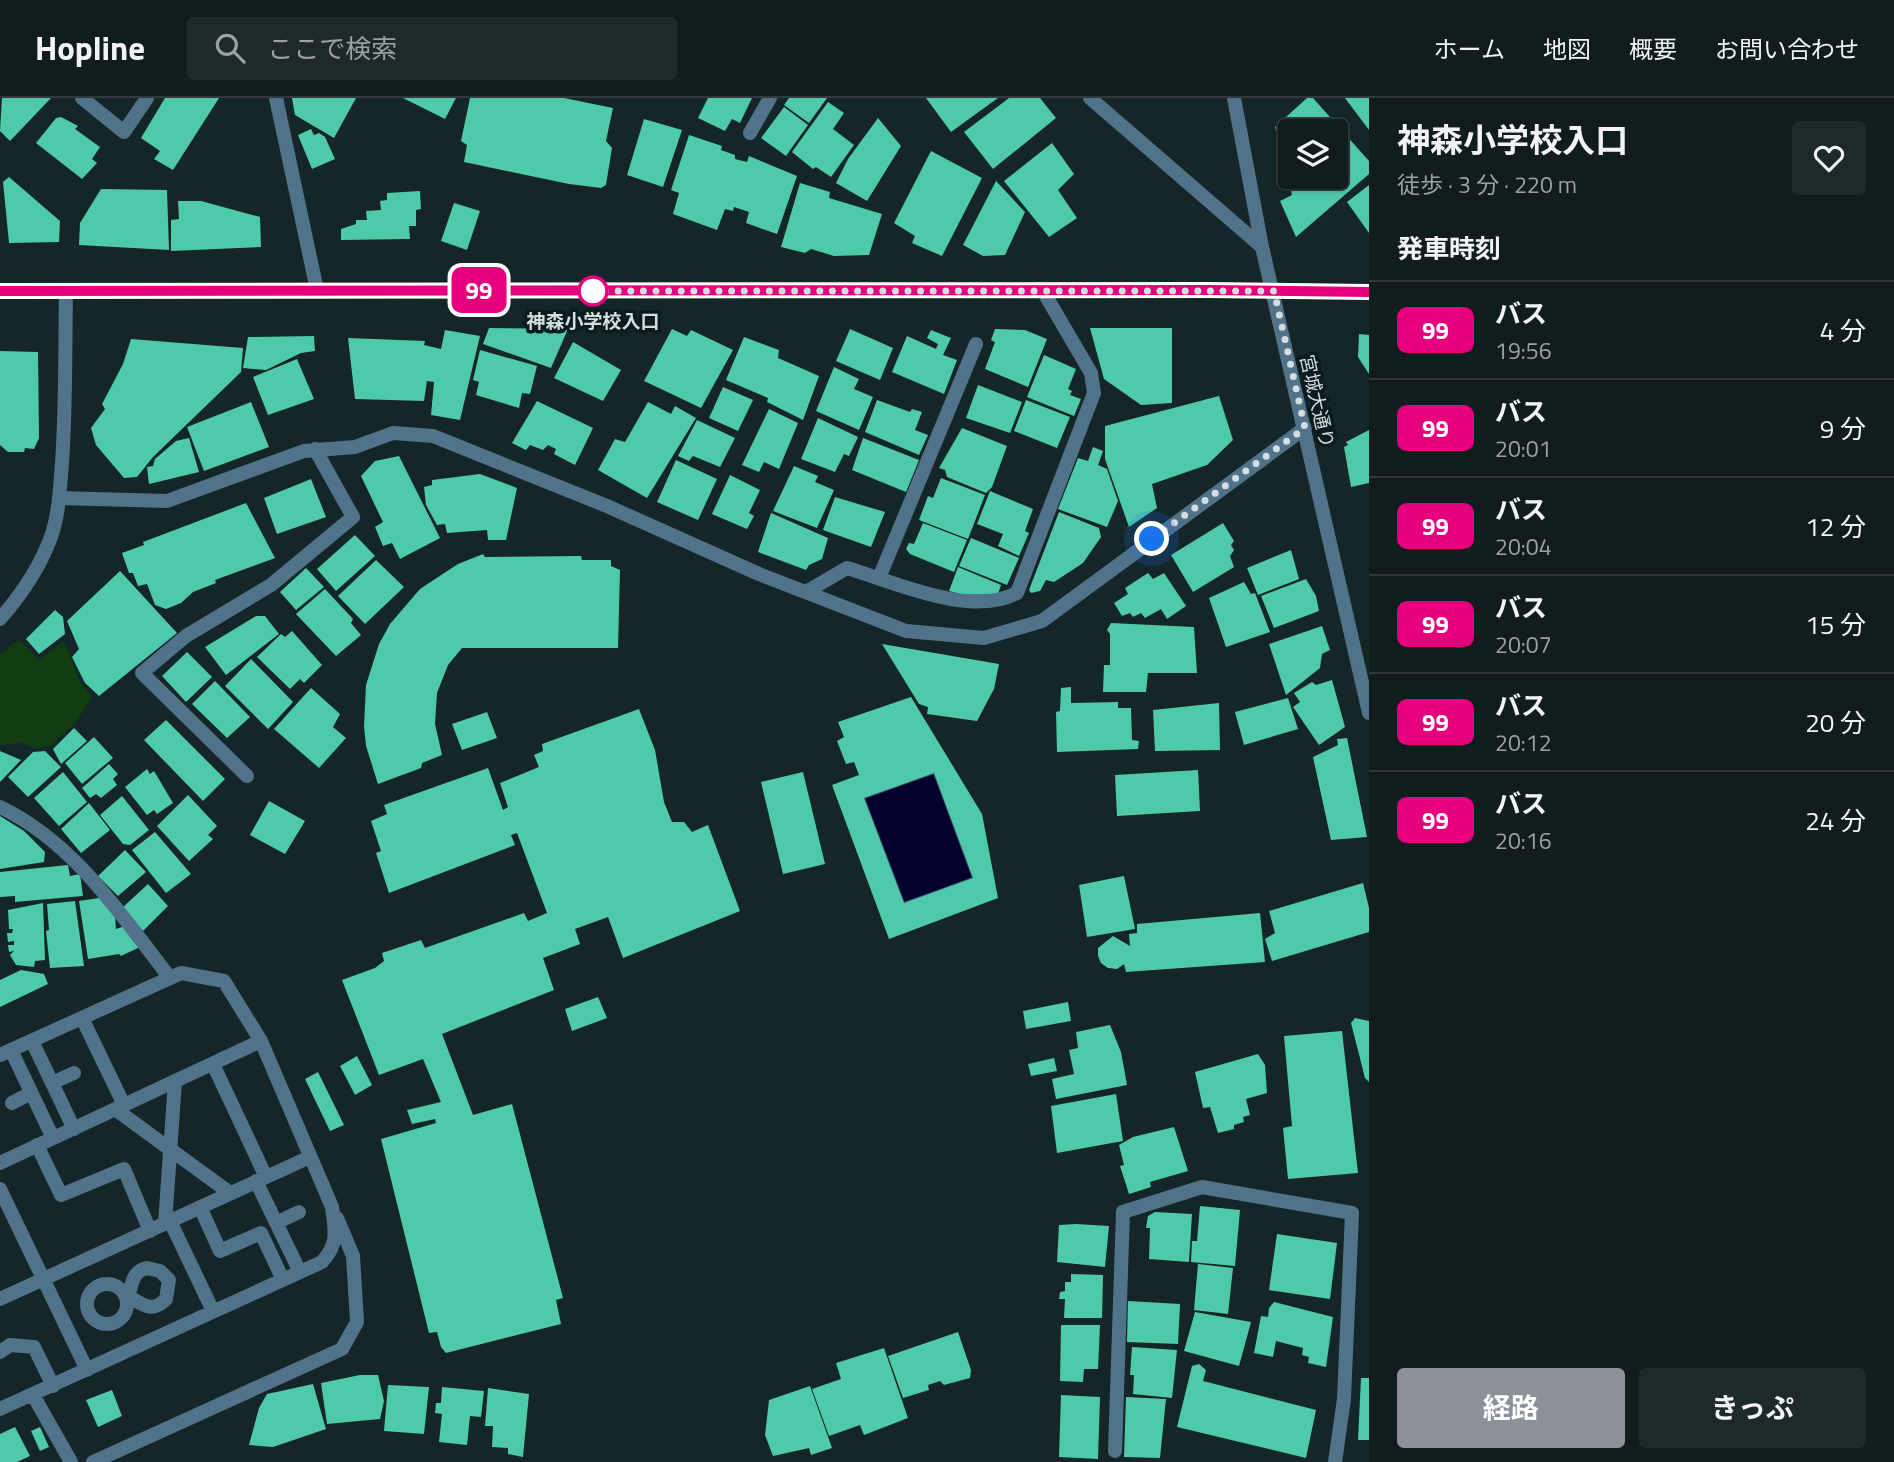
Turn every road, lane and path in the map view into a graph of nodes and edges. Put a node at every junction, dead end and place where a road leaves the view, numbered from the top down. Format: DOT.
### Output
graph roads {
  1 [pos="82,98"];
  2 [pos="147,98"];
  3 [pos="770,98"];
  4 [pos="1090,98"];
  5 [pos="1234,98"];
  6 [pos="273,100"];
  7 [pos="750,133"];
  8 [pos="1262,247"];
  9 [pos="317,290"];
  10 [pos="0,291"];
  11 [pos="1043,291"];
  12 [pos="1274,291"];
  13 [pos="66,292"];
  14 [pos="1369,292"];
  15 [pos="976,344"];
  16 [pos="1305,428"];
  17 [pos="315,449"];
  18 [pos="59,498"];
  19 [pos="879,578"];
  20 [pos="806,592"];
  21 [pos="0,618"];
  22 [pos="1369,713"];
  23 [pos="247,776"];
  24 [pos="0,807"];
  25 [pos="170,978"];
  26 [pos="82,1018"];
  27 [pos="32,1041"];
  28 [pos="261,1041"];
  29 [pos="5,1053"];
  30 [pos="213,1063"];
  31 [pos="74,1073"];
  32 [pos="175,1081"];
  33 [pos="52,1083"];
  34 [pos="32,1094"];
  35 [pos="12,1103"];
  36 [pos="120,1107"];
  37 [pos="74,1129"];
  38 [pos="53,1138"];
  39 [pos="37,1145"];
  40 [pos="170,1150"];
  41 [pos="310,1157"];
  42 [pos="0,1163"];
  43 [pos="261,1179"];
  44 [pos="0,1189"];
  45 [pos="230,1193"];
  46 [pos="332,1207"];
  47 [pos="200,1208"];
  48 [pos="299,1212"];
  49 [pos="168,1223"];
  50 [pos="276,1223"];
  51 [pos="150,1231"];
  52 [pos="192,1268"];
  53 [pos="300,1272"];
  54 [pos="44,1279"];
  55 [pos="169,1280"];
  56 [pos="283,1280"];
  57 [pos="128,1296"];
  58 [pos="0,1299"];
  59 [pos="213,1311"];
  60 [pos="89,1313"];
  61 [pos="65,1324"];
  62 [pos="0,1352"];
  63 [pos="86,1370"];
  64 [pos="53,1386"];
  65 [pos="33,1395"];
  66 [pos="0,1409"];
  67 [pos="1115,1451"];
  68 [pos="71,1462"];
  69 [pos="93,1462"];
  70 [pos="1335,1462"];
  1 -- 2 [label="street"];
  3 -- 7 [label="street"];
  4 -- 8 [label="street"];
  5 -- 8 [label="street, 宮城大通り"];
  6 -- 9 [label="street"];
  8 -- 12 [label="street, 宮城大通り"];
  9 -- 11 [label="street"];
  9 -- 13 [label="street"];
  10 -- 13 [label="street"];
  11 -- 12 [label="street"];
  11 -- 19 [label="street"];
  12 -- 14 [label="street"];
  12 -- 16 [label="street, 宮城大通り"];
  13 -- 18 [label="street"];
  15 -- 19 [label="street"];
  16 -- 20 [label="street"];
  16 -- 22 [label="street, 宮城大通り"];
  17 -- 18 [label="street"];
  17 -- 20 [label="street"];
  17 -- 23 [label="street"];
  18 -- 21 [label="street"];
  19 -- 20 [label="street"];
  24 -- 25 [label="street"];
  25 -- 26 [label="street"];
  25 -- 28 [label="street"];
  26 -- 27 [label="street"];
  26 -- 36 [label="street"];
  27 -- 29 [label="street"];
  27 -- 33 [label="street"];
  28 -- 30 [label="street"];
  28 -- 41 [label="street"];
  29 -- 34 [label="street"];
  30 -- 32 [label="street"];
  30 -- 43 [label="street"];
  31 -- 33 [label="street"];
  32 -- 36 [label="street"];
  32 -- 40 [label="street"];
  33 -- 37 [label="street"];
  34 -- 35 [label="street"];
  34 -- 38 [label="street"];
  36 -- 37 [label="street"];
  36 -- 40 [label="street"];
  37 -- 38 [label="street"];
  38 -- 39 [label="street"];
  39 -- 42 [label="street"];
  39 -- 51 [label="street"];
  40 -- 45 [label="street"];
  40 -- 49 [label="street"];
  41 -- 43 [label="street"];
  41 -- 46 [label="street"];
  43 -- 45 [label="street"];
  43 -- 50 [label="street"];
  44 -- 54 [label="street"];
  45 -- 47 [label="street"];
  46 -- 53 [label="street"];
  46 -- 69 [label="street"];
  47 -- 49 [label="street"];
  47 -- 56 [label="street"];
  48 -- 50 [label="street"];
  49 -- 51 [label="street"];
  49 -- 52 [label="street"];
  50 -- 53 [label="street"];
  51 -- 54 [label="street"];
  52 -- 55 [label="street"];
  52 -- 59 [label="street"];
  53 -- 56 [label="street"];
  54 -- 58 [label="street"];
  54 -- 61 [label="street"];
  55 -- 57 [label="street"];
  55 -- 57 [label="street"];
  56 -- 59 [label="street"];
  57 -- 60 [label="street"];
  57 -- 60 [label="street"];
  59 -- 63 [label="street"];
  60 -- 61 [label="street"];
  61 -- 63 [label="street"];
  62 -- 64 [label="street"];
  63 -- 64 [label="street"];
  64 -- 65 [label="street"];
  65 -- 66 [label="street"];
  65 -- 68 [label="street"];
  67 -- 70 [label="street"];
}
